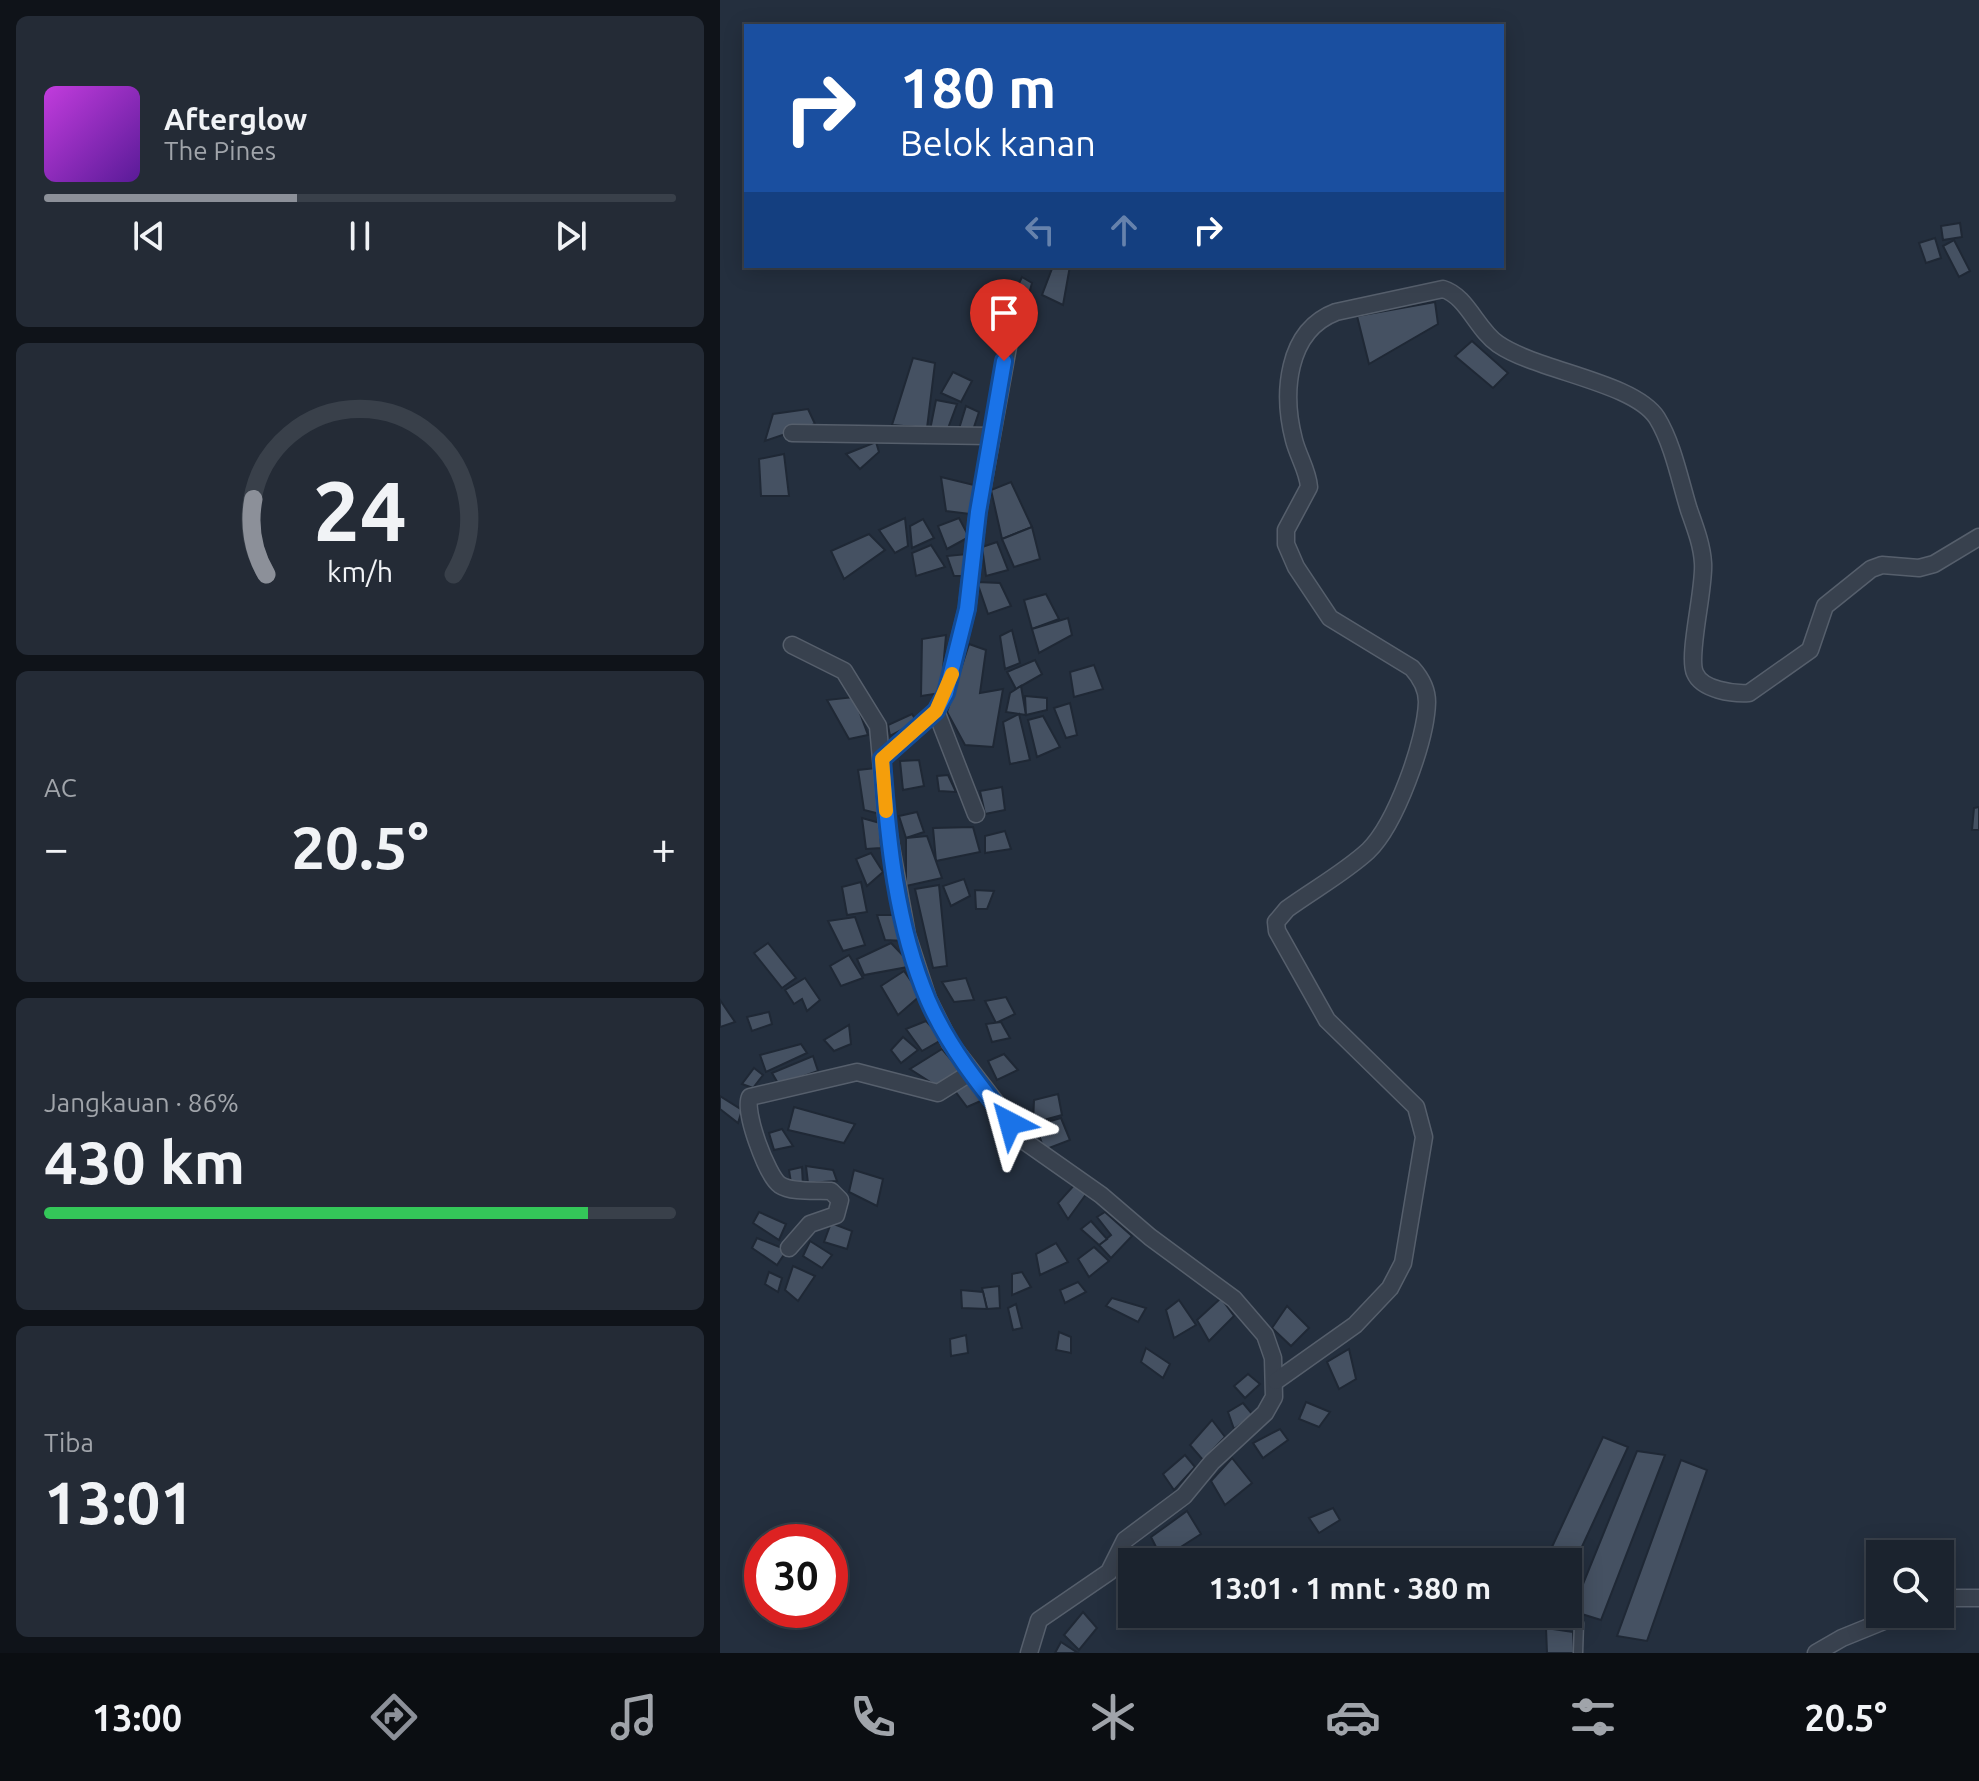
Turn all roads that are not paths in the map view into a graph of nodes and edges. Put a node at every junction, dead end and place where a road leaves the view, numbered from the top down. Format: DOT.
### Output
graph roads {
  1 [pos="1010,336"];
  2 [pos="792,433"];
  3 [pos="990,436"];
  4 [pos="1979,537"];
  5 [pos="792,645"];
  6 [pos="936,711"];
  7 [pos="882,759"];
  8 [pos="976,814"];
  9 [pos="970,1073"];
  10 [pos="789,1248"];
  11 [pos="1276,1381"];
  12 [pos="1954,1598"];
  13 [pos="1979,1598"];
  14 [pos="1579,1628"];
  15 [pos="1867,1628"];
  16 [pos="1029,1653"];
  17 [pos="1578,1653"];
  18 [pos="1816,1653"];
  1 -- 3 [label="street"];
  2 -- 3 [label="street"];
  3 -- 6 [label="street"];
  4 -- 11 [label="street"];
  5 -- 7 [label="street"];
  6 -- 7 [label="street"];
  6 -- 8 [label="street"];
  7 -- 9 [label="street"];
  9 -- 10 [label="street"];
  9 -- 11 [label="street"];
  11 -- 16 [label="street"];
  12 -- 13 [label="street"];
  14 -- 17 [label="lane"];
  15 -- 18 [label="street"];
}
